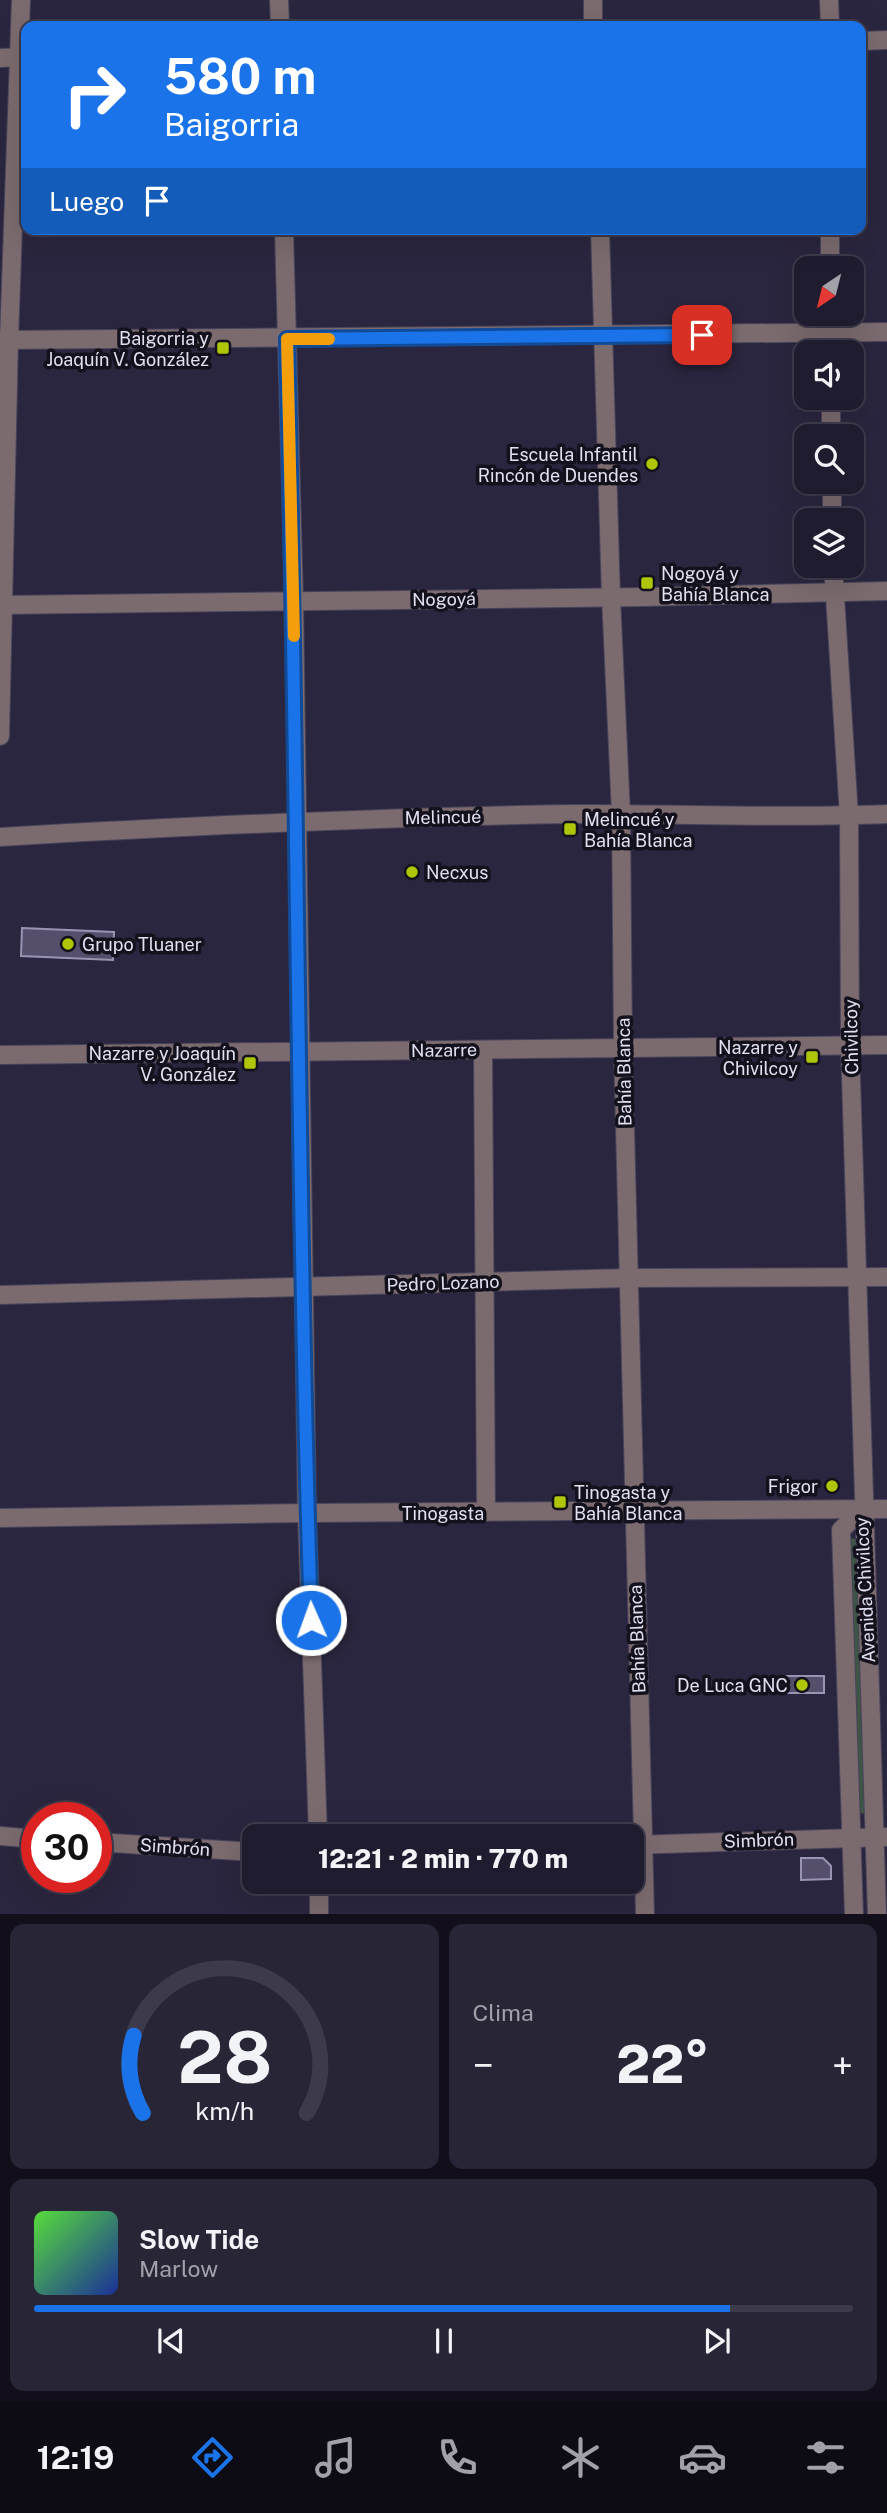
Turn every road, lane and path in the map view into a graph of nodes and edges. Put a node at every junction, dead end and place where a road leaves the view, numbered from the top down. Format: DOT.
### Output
graph roads {
  1 [pos="21,0"];
  2 [pos="279,0"];
  3 [pos="593,0"];
  4 [pos="830,0"];
  5 [pos="22,21"];
  6 [pos="280,21"];
  7 [pos="593,21"];
  8 [pos="830,21"];
  9 [pos="887,40"];
  10 [pos="866,41"];
  11 [pos="21,57"];
  12 [pos="0,58"];
  13 [pos="21,88"];
  14 [pos="284,235"];
  15 [pos="600,235"];
  16 [pos="830,235"];
  17 [pos="830,256"];
  18 [pos="887,332"];
  19 [pos="604,337"];
  20 [pos="287,339"];
  21 [pos="5,340"];
  22 [pos="846,340"];
  23 [pos="794,342"];
  24 [pos="833,578"];
  25 [pos="833,591"];
  26 [pos="887,591"];
  27 [pos="611,597"];
  28 [pos="294,601"];
  29 [pos="2,605"];
  30 [pos="0,736"];
  31 [pos="621,814"];
  32 [pos="887,814"];
  33 [pos="849,816"];
  34 [pos="297,820"];
  35 [pos="0,837"];
  36 [pos="850,1045"];
  37 [pos="887,1045"];
  38 [pos="623,1049"];
  39 [pos="483,1050"];
  40 [pos="299,1052"];
  41 [pos="0,1055"];
  42 [pos="858,1277"];
  43 [pos="887,1277"];
  44 [pos="628,1279"];
  45 [pos="485,1282"];
  46 [pos="303,1287"];
  47 [pos="0,1296"];
  48 [pos="862,1508"];
  49 [pos="887,1508"];
  50 [pos="633,1510"];
  51 [pos="307,1513"];
  52 [pos="486,1513"];
  53 [pos="0,1518"];
  54 [pos="318,1824"];
  55 [pos="637,1824"];
  56 [pos="0,1836"];
  57 [pos="852,1837"];
  58 [pos="881,1837"];
  59 [pos="21,1838"];
  60 [pos="112,1843"];
  61 [pos="644,1845"];
  62 [pos="242,1851"];
  63 [pos="318,1894"];
  64 [pos="643,1894"];
  65 [pos="319,1914"];
  66 [pos="645,1914"];
  67 [pos="854,1914"];
  68 [pos="877,1914"];
  1 -- 5 [label="street"];
  2 -- 6 [label="street"];
  3 -- 7 [label="street"];
  4 -- 8 [label="street"];
  9 -- 10 [label="street"];
  11 -- 12 [label="street"];
  13 -- 21 [label="street"];
  14 -- 20 [label="street"];
  15 -- 19 [label="street, Bahía Blanca"];
  16 -- 17 [label="street"];
  18 -- 22 [label="street"];
  19 -- 20 [label="street"];
  19 -- 23 [label="street"];
  19 -- 27 [label="street, Bahía Blanca"];
  20 -- 21 [label="street"];
  20 -- 28 [label="street"];
  21 -- 29 [label="street"];
  24 -- 25 [label="street, Chivilcoy"];
  25 -- 26 [label="street, Nogoyá"];
  25 -- 27 [label="street, Nogoyá"];
  25 -- 33 [label="street, Chivilcoy"];
  27 -- 28 [label="street, Nogoyá"];
  27 -- 31 [label="street, Bahía Blanca"];
  28 -- 29 [label="street, Nogoyá"];
  28 -- 34 [label="street"];
  29 -- 30 [label="street"];
  31 -- 33 [label="street, Melincué"];
  31 -- 34 [label="street, Melincué"];
  31 -- 38 [label="street, Bahía Blanca"];
  32 -- 33 [label="street, Melincué"];
  33 -- 36 [label="street, Chivilcoy"];
  34 -- 35 [label="street, Melincué"];
  34 -- 40 [label="street"];
  36 -- 37 [label="street, Nazarre"];
  36 -- 38 [label="street, Nazarre"];
  36 -- 42 [label="street, Chivilcoy"];
  38 -- 39 [label="street, Nazarre"];
  38 -- 44 [label="street, Bahía Blanca"];
  39 -- 40 [label="street, Nazarre"];
  39 -- 45 [label="street"];
  40 -- 41 [label="street, Nazarre"];
  40 -- 46 [label="street"];
  42 -- 43 [label="street, Pedro Lozano"];
  42 -- 44 [label="street, Pedro Lozano"];
  42 -- 48 [label="street, Chivilcoy"];
  44 -- 45 [label="street, Pedro Lozano"];
  44 -- 50 [label="street, Bahía Blanca"];
  45 -- 46 [label="street, Pedro Lozano"];
  45 -- 52 [label="street"];
  46 -- 47 [label="street, Pedro Lozano"];
  46 -- 51 [label="street"];
  48 -- 49 [label="street, Tinogasta"];
  48 -- 50 [label="street, Tinogasta"];
  48 -- 57 [label="street, Avenida Chivilcoy"];
  48 -- 58 [label="street, Avenida Chivilcoy"];
  50 -- 52 [label="street, Tinogasta"];
  50 -- 55 [label="street, Bahía Blanca"];
  51 -- 52 [label="street, Tinogasta"];
  51 -- 53 [label="street, Tinogasta"];
  51 -- 54 [label="street"];
  56 -- 59 [label="street"];
  57 -- 58 [label="street, Simbrón"];
  57 -- 61 [label="street, Simbrón"];
  57 -- 67 [label="street, Avenida Chivilcoy"];
  58 -- 68 [label="street, Avenida Chivilcoy"];
  60 -- 62 [label="street, Simbrón"];
  63 -- 65 [label="street"];
  64 -- 66 [label="street, Bahía Blanca"];
}
